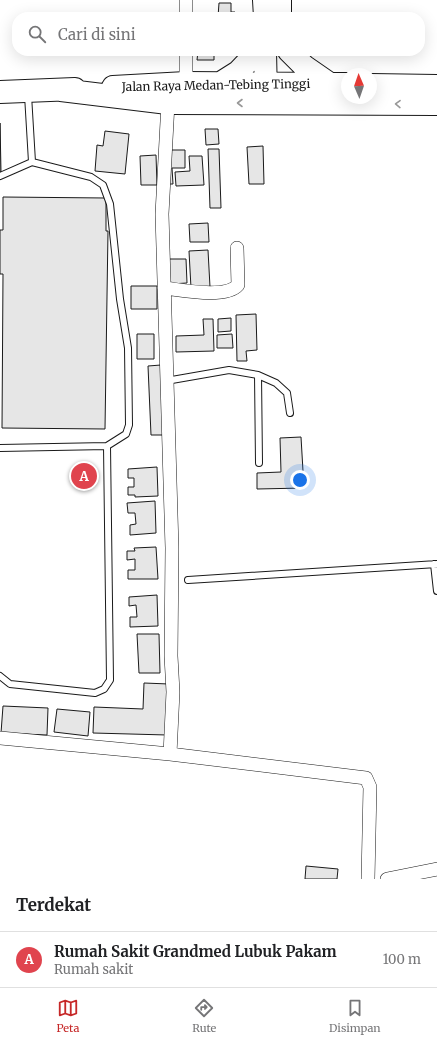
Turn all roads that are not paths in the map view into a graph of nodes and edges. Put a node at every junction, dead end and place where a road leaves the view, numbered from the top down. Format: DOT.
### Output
graph roads {
  1 [pos="186,0"];
  2 [pos="264,0"];
  3 [pos="280,0"];
  4 [pos="186,12"];
  5 [pos="264,12"];
  6 [pos="280,12"];
  7 [pos="186,56"];
  8 [pos="253,56"];
  9 [pos="266,56"];
  10 [pos="280,56"];
  11 [pos="294,56"];
  12 [pos="186,83"];
  13 [pos="219,84"];
  14 [pos="338,84"];
  15 [pos="377,85"];
  16 [pos="437,86"];
  17 [pos="61,90"];
  18 [pos="0,92"];
  19 [pos="28,92"];
  20 [pos="274,93"];
  21 [pos="168,103"];
  22 [pos="437,104"];
  23 [pos="32,162"];
  24 [pos="0,176"];
  25 [pos="237,248"];
  26 [pos="164,288"];
  27 [pos="258,375"];
  28 [pos="166,381"];
  29 [pos="290,413"];
  30 [pos="107,446"];
  31 [pos="0,448"];
  32 [pos="259,463"];
  33 [pos="435,564"];
  34 [pos="188,580"];
  35 [pos="437,591"];
  36 [pos="0,676"];
  37 [pos="0,738"];
  38 [pos="170,754"];
  39 [pos="437,869"];
  40 [pos="368,879"];
  41 [pos="387,879"];
  1 -- 4 [label="street"];
  2 -- 5 [label="highway"];
  3 -- 6 [label="highway"];
  7 -- 12 [label="street"];
  8 -- 13 [label="highway"];
  9 -- 20 [label="highway"];
  10 -- 20 [label="highway"];
  11 -- 14 [label="highway"];
  12 -- 13 [label="highway, Jalan Raya Medan-Tebing Tinggi"];
  12 -- 17 [label="highway, Jalan Raya Medan-Tebing Tinggi"];
  13 -- 20 [label="highway, Jalan Raya Medan-Tebing Tinggi"];
  14 -- 20 [label="highway, Jalan Raya Medan-Tebing Tinggi"];
  15 -- 16 [label="highway"];
  17 -- 19 [label="highway, Jalan Raya Medan-Tebing Tinggi"];
  17 -- 21 [label="highway, Jalan Raya Medan-Tebing Tinggi"];
  18 -- 19 [label="highway, Jalan Raya Medan-Tebing Tinggi"];
  19 -- 23 [label="lane"];
  20 -- 21 [label="highway, Jalan Raya Medan-Tebing Tinggi, one-way"];
  22 -- 20 [label="highway, Jalan Raya Medan-Tebing Tinggi, one-way"];
  21 -- 26 [label="street"];
  23 -- 24 [label="lane"];
  23 -- 30 [label="lane"];
  25 -- 26 [label="street"];
  26 -- 28 [label="street"];
  27 -- 28 [label="lane"];
  27 -- 29 [label="lane"];
  27 -- 32 [label="lane"];
  28 -- 38 [label="street"];
  30 -- 31 [label="lane"];
  30 -- 36 [label="lane"];
  33 -- 34 [label="lane"];
  33 -- 35 [label="lane"];
  37 -- 38 [label="street"];
  38 -- 40 [label="street"];
  39 -- 41 [label="street"];
}
